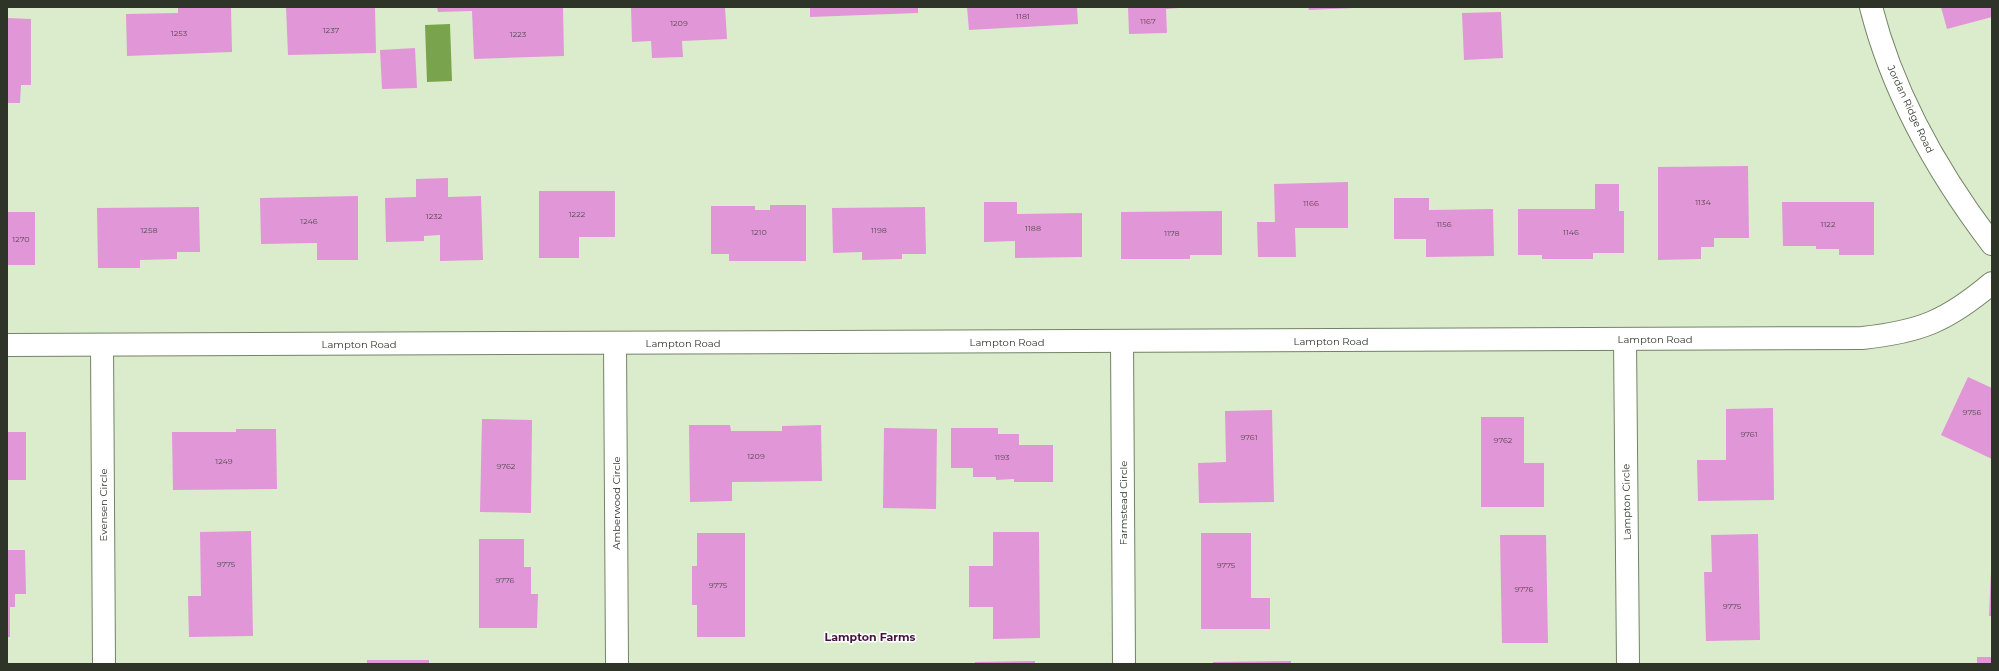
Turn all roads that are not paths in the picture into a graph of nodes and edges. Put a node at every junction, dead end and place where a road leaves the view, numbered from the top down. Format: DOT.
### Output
graph roads {
  1 [pos="1871,7"];
  2 [pos="1992,244"];
  3 [pos="1992,283"];
  4 [pos="1625,339"];
  5 [pos="1122,341"];
  6 [pos="615,343"];
  7 [pos="7,345"];
  8 [pos="102,345"];
  9 [pos="104,664"];
  10 [pos="618,664"];
  11 [pos="1124,664"];
  12 [pos="1628,664"];
  1 -- 2 [label="street, Jordan Ridge Road"];
  3 -- 4 [label="street, Lampton Road"];
  4 -- 5 [label="street, Lampton Road"];
  4 -- 12 [label="street, Lampton Circle"];
  5 -- 6 [label="street, Lampton Road"];
  5 -- 11 [label="street, Farmstead Circle"];
  6 -- 8 [label="street, Lampton Road"];
  6 -- 10 [label="street, Amberwood Circle"];
  7 -- 8 [label="street, Lampton Road"];
  8 -- 9 [label="street, Evensen Circle"];
}
